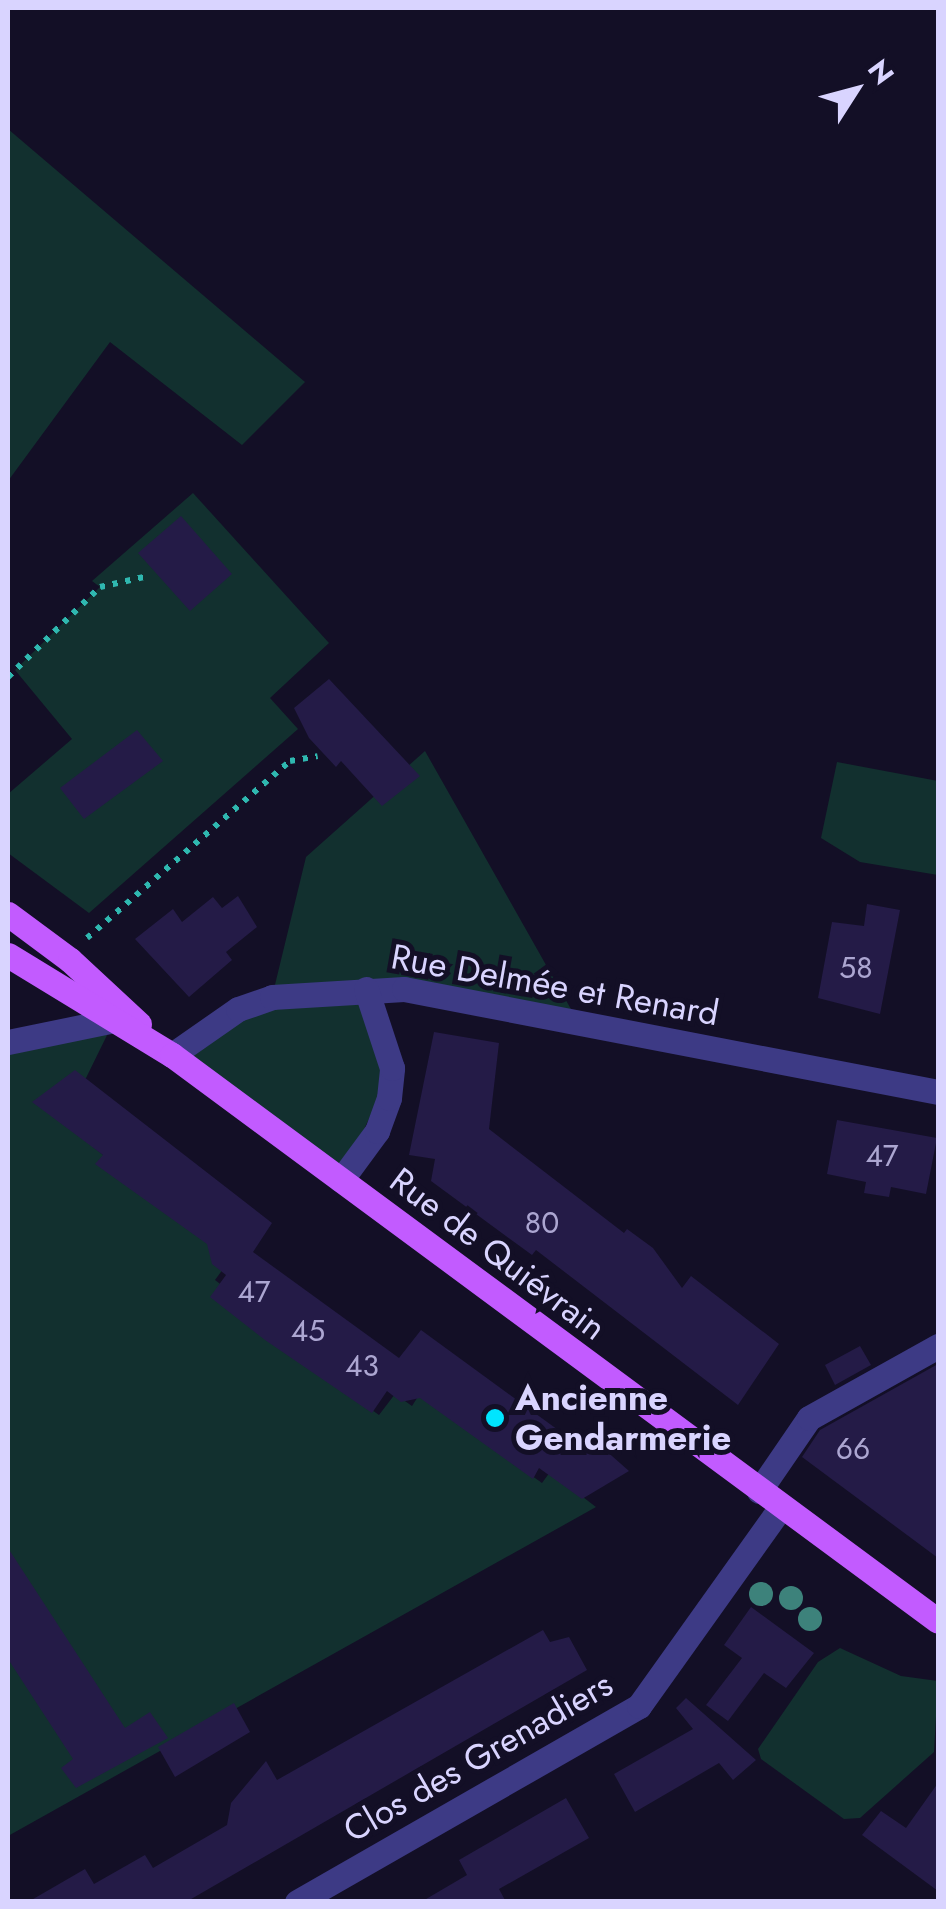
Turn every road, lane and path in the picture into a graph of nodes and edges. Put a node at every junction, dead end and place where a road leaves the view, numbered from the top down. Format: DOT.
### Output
graph roads {
  1 [pos="144,576"];
  2 [pos="8,677"];
  3 [pos="318,756"];
  4 [pos="8,914"];
  5 [pos="8,955"];
  6 [pos="70,960"];
  7 [pos="366,988"];
  8 [pos="122,1019"];
  9 [pos="8,1042"];
  10 [pos="172,1055"];
  11 [pos="938,1092"];
  12 [pos="341,1180"];
  13 [pos="938,1346"];
  14 [pos="759,1491"];
  15 [pos="781,1508"];
  16 [pos="938,1622"];
  17 [pos="297,1902"];
  1 -- 2 [label="path"];
  3 -- 6 [label="path"];
  4 -- 6 [label="main road"];
  5 -- 8 [label="main road"];
  6 -- 8 [label="main road"];
  7 -- 10 [label="street, Rue Delmée et Renard"];
  7 -- 11 [label="street, Rue Delmée et Renard"];
  7 -- 12 [label="street"];
  8 -- 9 [label="street"];
  8 -- 10 [label="main road, Rue de Quiévrain"];
  10 -- 12 [label="main road, Rue de Quiévrain"];
  12 -- 14 [label="main road, Rue de Quiévrain"];
  13 -- 14 [label="street"];
  14 -- 15 [label="main road, Rue de Quiévrain"];
  15 -- 16 [label="main road, Rue de Quiévrain"];
  15 -- 17 [label="street, Clos des Grenadiers"];
}
